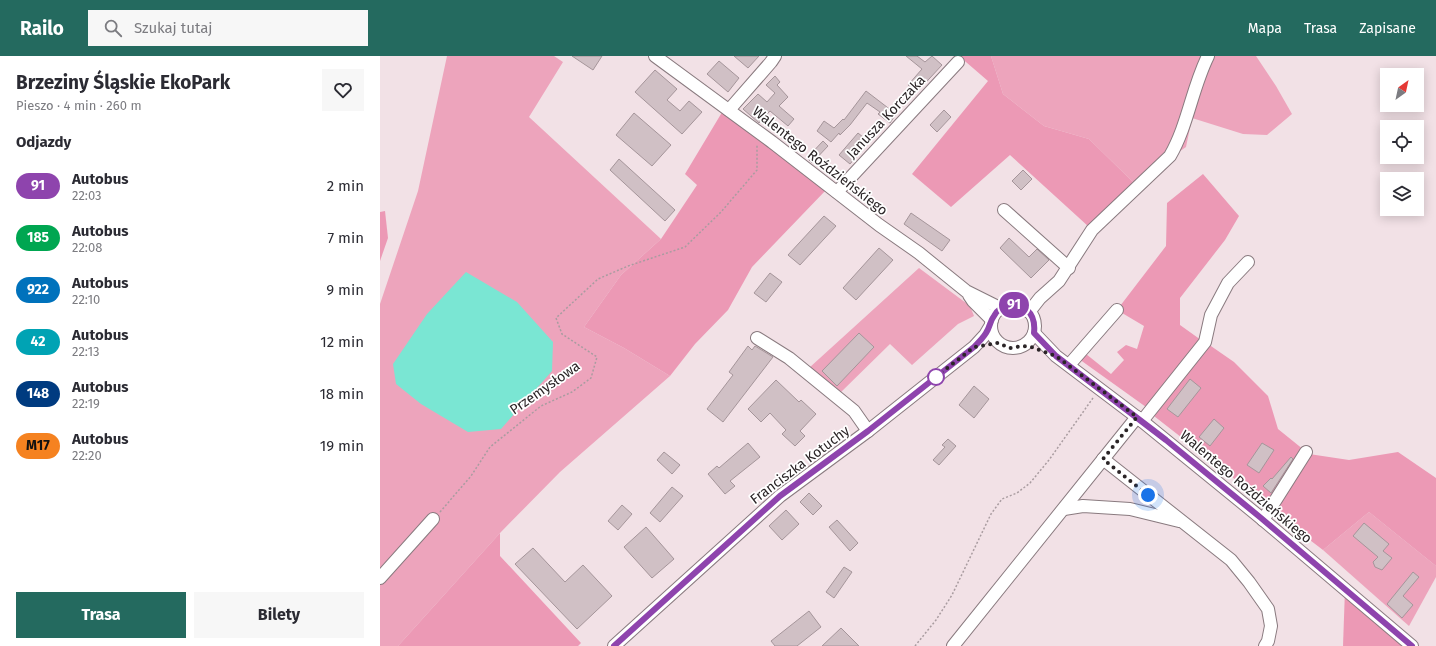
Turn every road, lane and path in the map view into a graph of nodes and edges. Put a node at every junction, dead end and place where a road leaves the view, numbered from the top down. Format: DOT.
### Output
graph roads {
  1 [pos="655,56"];
  2 [pos="775,56"];
  3 [pos="1208,56"];
  4 [pos="958,62"];
  5 [pos="729,110"];
  6 [pos="757,131"];
  7 [pos="837,192"];
  8 [pos="1004,210"];
  9 [pos="1248,262"];
  10 [pos="1068,268"];
  11 [pos="966,291"];
  12 [pos="1000,308"];
  13 [pos="1117,310"];
  14 [pos="1029,312"];
  15 [pos="991,323"];
  16 [pos="1034,333"];
  17 [pos="758,338"];
  18 [pos="998,343"];
  19 [pos="1023,346"];
  20 [pos="974,347"];
  21 [pos="1056,356"];
  22 [pos="1069,365"];
  23 [pos="1102,390"];
  24 [pos="1140,419"];
  25 [pos="868,431"];
  26 [pos="1306,452"];
  27 [pos="1103,459"];
  28 [pos="1064,509"];
  29 [pos="434,519"];
  30 [pos="1263,520"];
  31 [pos="1183,522"];
  32 [pos="380,578"];
  33 [pos="614,646"];
  34 [pos="915,646"];
  35 [pos="953,646"];
  36 [pos="1265,646"];
  37 [pos="1412,646"];
  1 -- 5 [label="street, Walentego Roździeńskiego"];
  2 -- 5 [label="street"];
  3 -- 10 [label="street"];
  4 -- 7 [label="street, Janusza Korczaka"];
  5 -- 6 [label="street, Walentego Roździeńskiego"];
  6 -- 7 [label="street, Walentego Roździeńskiego"];
  6 -- 29 [label="path, Przemysłowa"];
  7 -- 11 [label="street, Walentego Roździeńskiego"];
  8 -- 10 [label="street"];
  9 -- 24 [label="street"];
  10 -- 14 [label="street"];
  11 -- 12 [label="street, Walentego Roździeńskiego"];
  11 -- 15 [label="street, Walentego Roździeńskiego"];
  12 -- 14 [label="street"];
  12 -- 15 [label="street"];
  13 -- 22 [label="street"];
  14 -- 16 [label="street"];
  15 -- 18 [label="street"];
  15 -- 20 [label="street, Franciszka Kotuchy"];
  16 -- 19 [label="street"];
  16 -- 21 [label="street, Walentego Roździeńskiego"];
  17 -- 25 [label="street"];
  18 -- 19 [label="street"];
  18 -- 20 [label="street, Franciszka Kotuchy"];
  19 -- 21 [label="street, Walentego Roździeńskiego"];
  20 -- 25 [label="street, Franciszka Kotuchy"];
  21 -- 22 [label="street, Walentego Roździeńskiego"];
  22 -- 23 [label="street, Walentego Roździeńskiego"];
  23 -- 24 [label="street, Walentego Roździeńskiego"];
  23 -- 34 [label="path"];
  24 -- 27 [label="street"];
  24 -- 30 [label="street, Walentego Roździeńskiego"];
  25 -- 33 [label="street, Franciszka Kotuchy"];
  26 -- 30 [label="street"];
  27 -- 28 [label="street"];
  27 -- 31 [label="street"];
  28 -- 31 [label="street"];
  28 -- 35 [label="street"];
  29 -- 32 [label="street"];
  30 -- 37 [label="street, Walentego Roździeńskiego"];
  31 -- 36 [label="street"];
}
